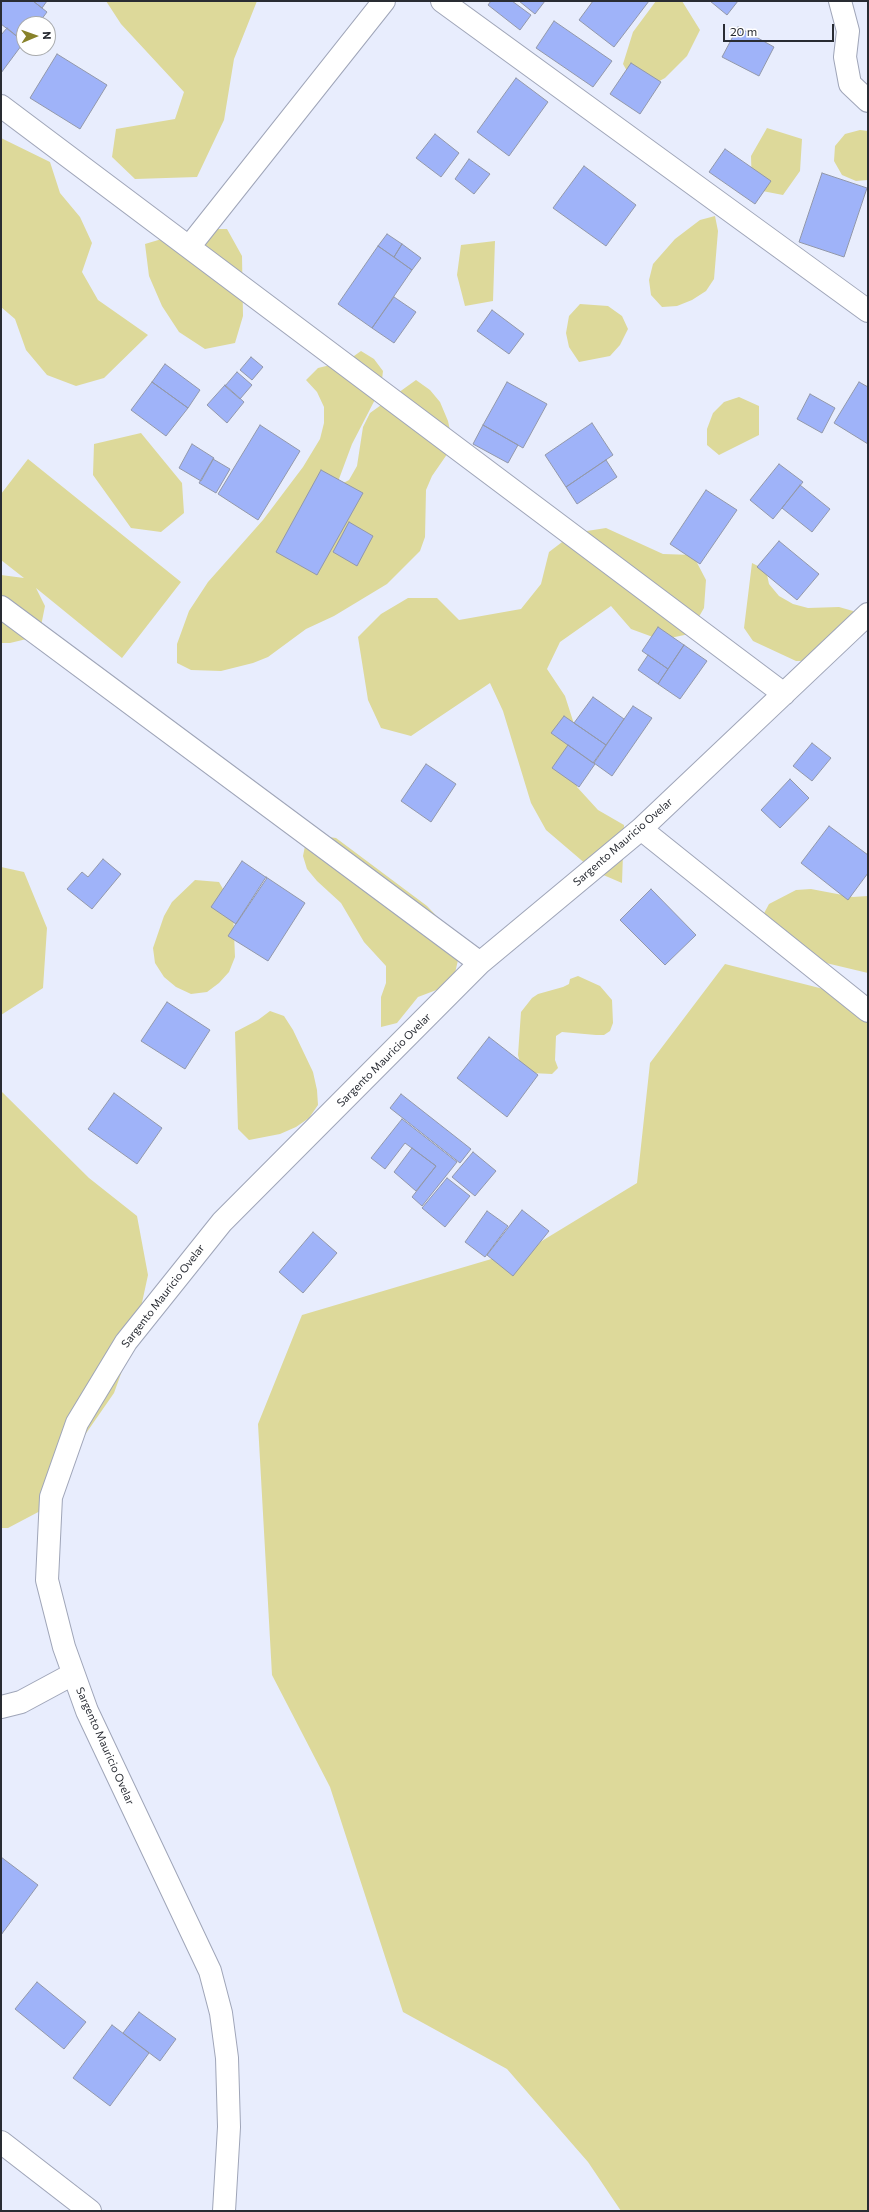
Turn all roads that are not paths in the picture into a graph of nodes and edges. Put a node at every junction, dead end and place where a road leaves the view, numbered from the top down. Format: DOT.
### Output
graph roads {
  1 [pos="384,1"];
  2 [pos="442,1"];
  3 [pos="840,1"];
  4 [pos="868,101"];
  5 [pos="1,106"];
  6 [pos="189,247"];
  7 [pos="868,311"];
  8 [pos="1,607"];
  9 [pos="868,614"];
  10 [pos="784,694"];
  11 [pos="641,829"];
  12 [pos="480,963"];
  13 [pos="868,1011"];
  14 [pos="73,1674"];
  15 [pos="1,1707"];
  16 [pos="1,2142"];
  17 [pos="90,2211"];
  18 [pos="224,2211"];
  1 -- 6 [label="street"];
  2 -- 7 [label="street"];
  3 -- 4 [label="street"];
  5 -- 6 [label="street"];
  6 -- 10 [label="street"];
  8 -- 12 [label="street"];
  9 -- 10 [label="street, Sargento Mauricio Ovelar"];
  10 -- 11 [label="street, Sargento Mauricio Ovelar"];
  11 -- 12 [label="street, Sargento Mauricio Ovelar"];
  11 -- 13 [label="street"];
  12 -- 14 [label="street, Sargento Mauricio Ovelar"];
  14 -- 15 [label="street"];
  14 -- 18 [label="street, Sargento Mauricio Ovelar"];
  16 -- 17 [label="street"];
}
